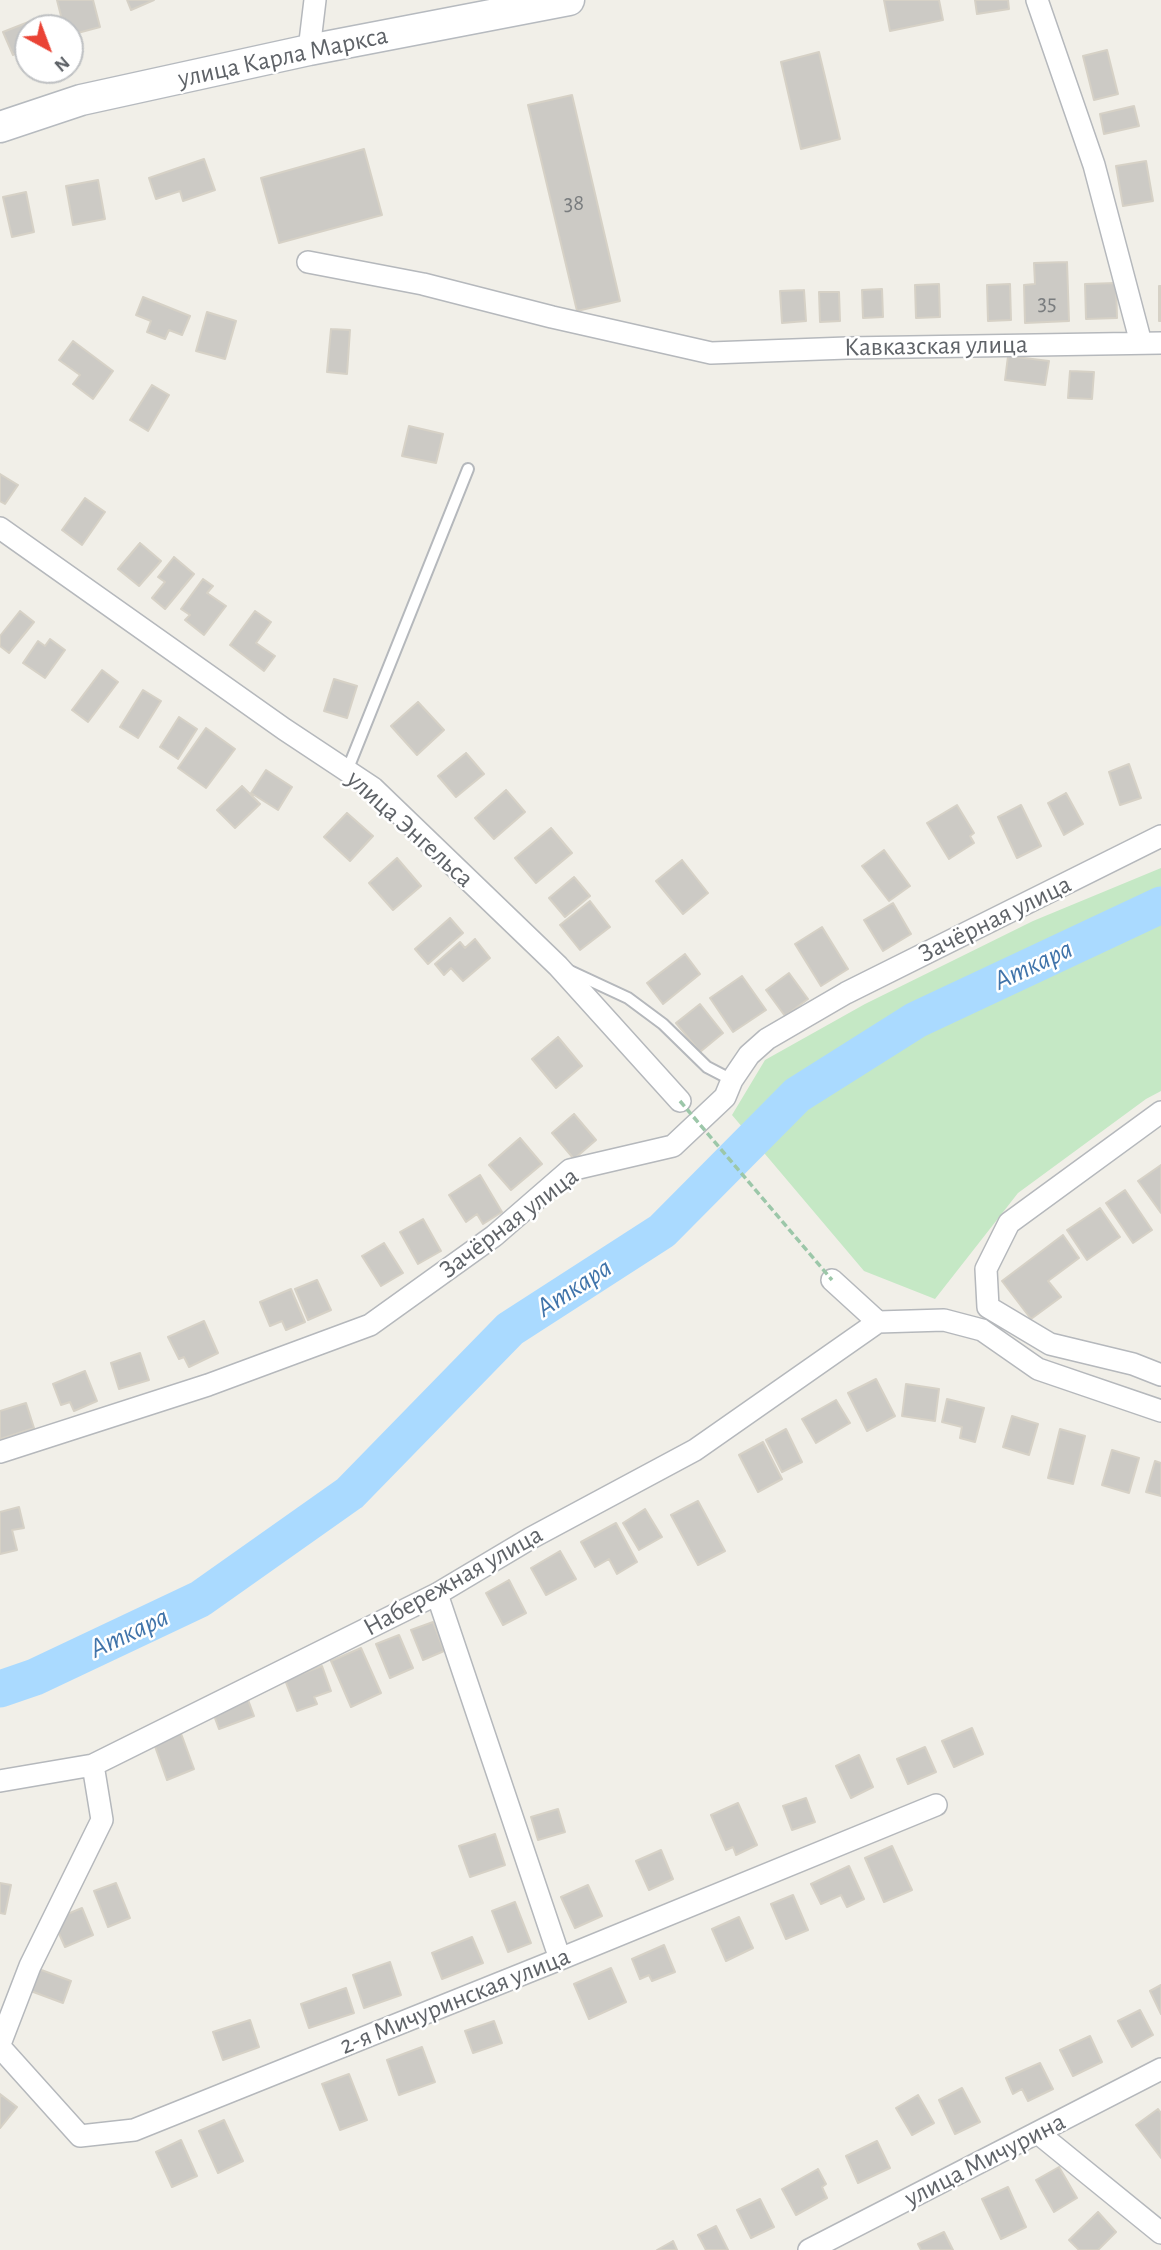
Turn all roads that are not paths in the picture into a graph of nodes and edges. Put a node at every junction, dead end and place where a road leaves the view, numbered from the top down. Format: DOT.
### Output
graph roads {
  1 [pos="315,0"];
  2 [pos="569,0"];
  3 [pos="1037,0"];
  4 [pos="309,50"];
  5 [pos="0,127"];
  6 [pos="308,262"];
  7 [pos="1151,343"];
  8 [pos="468,469"];
  9 [pos="0,528"];
  10 [pos="347,771"];
  11 [pos="1161,836"];
  12 [pos="558,966"];
  13 [pos="732,1080"];
  14 [pos="680,1101"];
  15 [pos="1161,1112"];
  16 [pos="832,1280"];
  17 [pos="878,1322"];
  18 [pos="1161,1375"];
  19 [pos="1161,1411"];
  20 [pos="0,1452"];
  21 [pos="437,1594"];
  22 [pos="93,1765"];
  23 [pos="0,1781"];
  24 [pos="936,1805"];
  25 [pos="560,1959"];
  26 [pos="0,2045"];
  27 [pos="1161,2069"];
  28 [pos="1038,2133"];
  29 [pos="1161,2233"];
  30 [pos="809,2250"];
  1 -- 4 [label="street"];
  2 -- 4 [label="street, улица Карла Маркса"];
  3 -- 7 [label="street"];
  4 -- 5 [label="street, улица Карла Маркса"];
  6 -- 7 [label="street, Кавказская улица"];
  8 -- 10 [label="lane"];
  9 -- 10 [label="street, улица Энгельса"];
  10 -- 12 [label="street, улица Энгельса"];
  11 -- 13 [label="street, Зачёрная улица"];
  12 -- 13 [label="lane"];
  12 -- 14 [label="street, улица Энгельса"];
  13 -- 20 [label="street, Зачёрная улица"];
  15 -- 18 [label="street"];
  16 -- 17 [label="street"];
  17 -- 19 [label="street"];
  17 -- 21 [label="street, Набережная улица"];
  21 -- 22 [label="street, Набережная улица"];
  21 -- 25 [label="street"];
  22 -- 23 [label="street, Набережная улица"];
  22 -- 26 [label="street"];
  24 -- 25 [label="street, 2-я Мичуринская улица"];
  25 -- 26 [label="street, 2-я Мичуринская улица"];
  27 -- 28 [label="street, улица Мичурина"];
  28 -- 29 [label="street"];
  28 -- 30 [label="street, улица Мичурина"];
}
